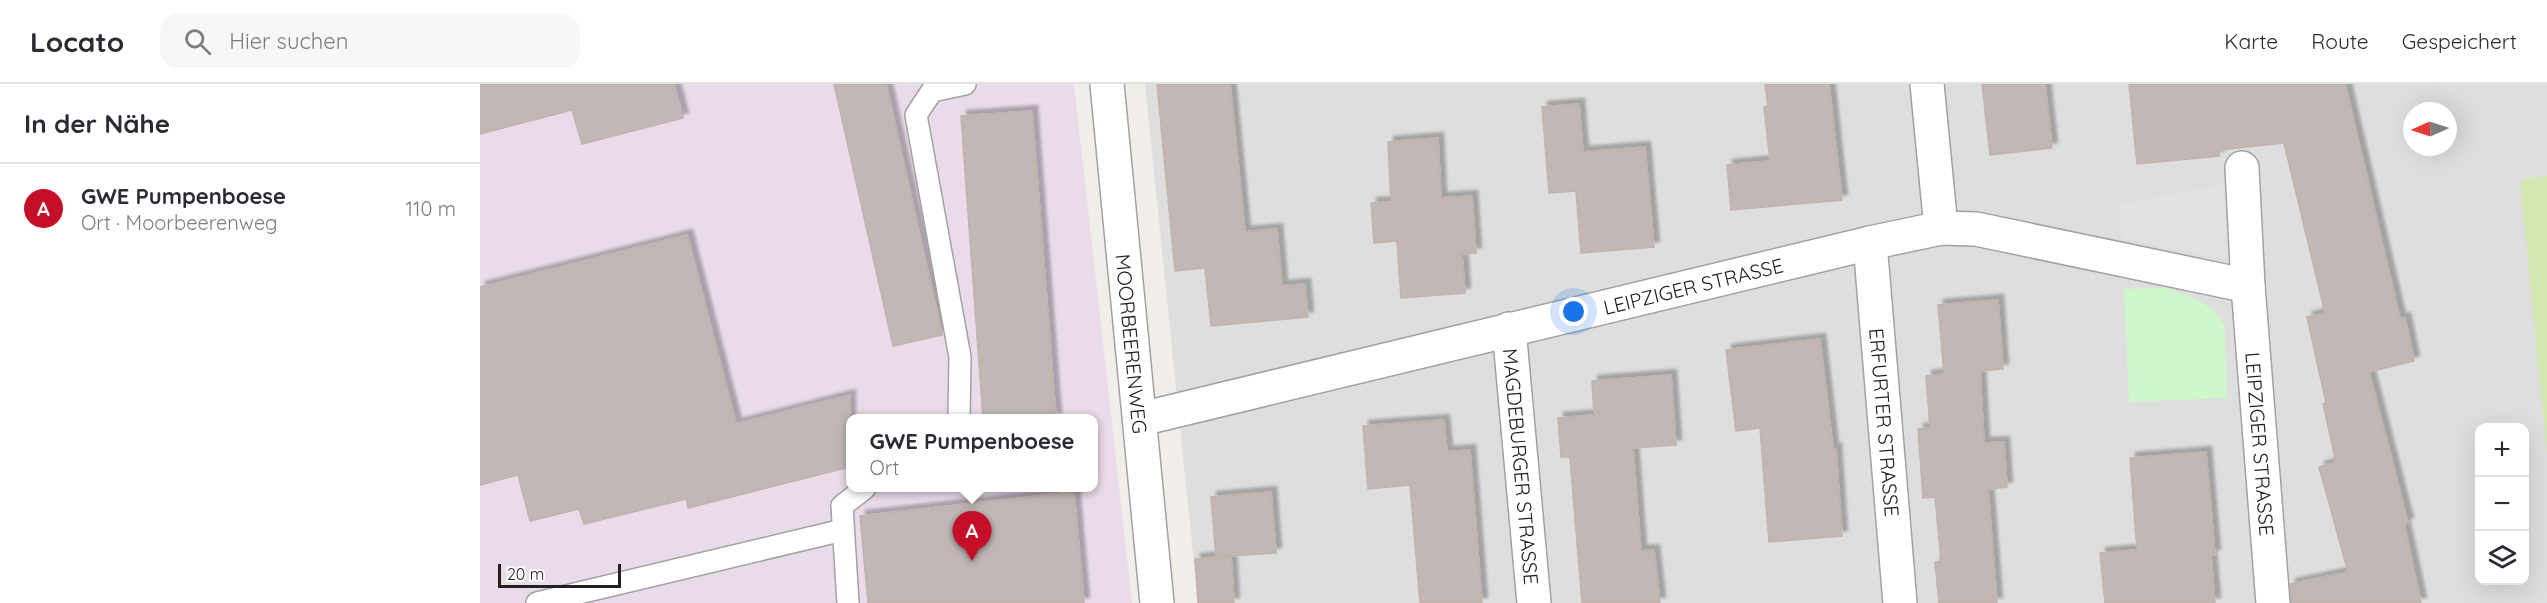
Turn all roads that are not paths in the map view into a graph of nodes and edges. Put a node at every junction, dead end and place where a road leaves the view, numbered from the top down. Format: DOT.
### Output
graph roads {
  1 [pos="965,84"];
  2 [pos="1107,84"];
  3 [pos="1927,84"];
  4 [pos="2242,168"];
  5 [pos="1941,228"];
  6 [pos="1870,243"];
  7 [pos="2248,286"];
  8 [pos="1509,329"];
  9 [pos="959,414"];
  10 [pos="1141,419"];
  11 [pos="860,492"];
  12 [pos="843,530"];
  13 [pos="537,603"];
  14 [pos="848,603"];
  15 [pos="1157,603"];
  16 [pos="1534,603"];
  17 [pos="1900,603"];
  18 [pos="2273,603"];
  1 -- 9 [label="lane"];
  2 -- 10 [label="street, MOORBEERENWEG"];
  3 -- 5 [label="street"];
  4 -- 7 [label="street, LEIPZIGER STRASSE"];
  5 -- 6 [label="street, LEIPZIGER STRASSE"];
  5 -- 7 [label="street, LEIPZIGER STRASSE"];
  6 -- 8 [label="street, LEIPZIGER STRASSE"];
  6 -- 17 [label="street, ERFURTER STRASSE"];
  7 -- 18 [label="street, LEIPZIGER STRASSE"];
  8 -- 10 [label="street, LEIPZIGER STRASSE"];
  8 -- 16 [label="street, MAGDEBURGER STRASSE"];
  10 -- 15 [label="street, MOORBEERENWEG"];
  11 -- 12 [label="lane"];
  12 -- 13 [label="lane"];
  12 -- 14 [label="lane"];
}
